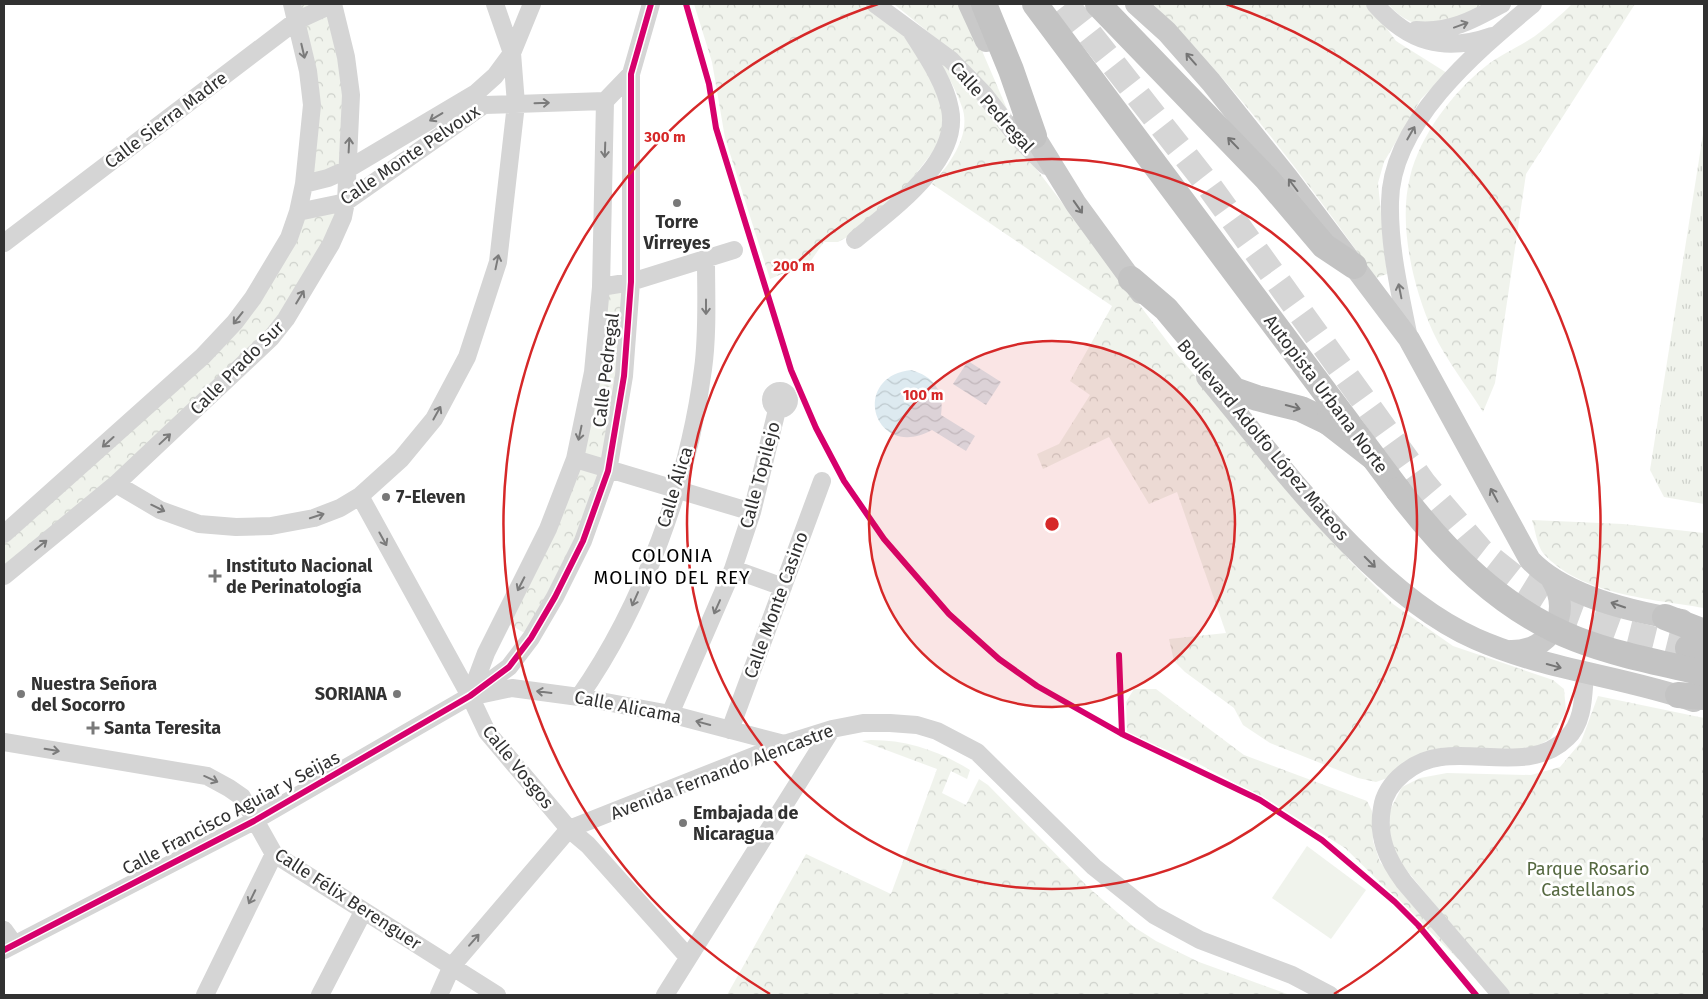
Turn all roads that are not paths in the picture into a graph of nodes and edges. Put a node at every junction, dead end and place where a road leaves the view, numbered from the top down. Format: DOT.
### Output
graph roads {
  1 [pos="333,4"];
  2 [pos="495,4"];
  3 [pos="532,4"];
  4 [pos="651,4"];
  5 [pos="875,4"];
  6 [pos="969,4"];
  7 [pos="984,4"];
  8 [pos="1035,4"];
  9 [pos="1054,4"];
  10 [pos="1375,4"];
  11 [pos="1502,4"];
  12 [pos="1534,4"];
  13 [pos="1112,5"];
  14 [pos="294,12"];
  15 [pos="1396,25"];
  16 [pos="911,31"];
  17 [pos="1497,34"];
  18 [pos="512,54"];
  19 [pos="631,74"];
  20 [pos="480,99"];
  21 [pos="605,101"];
  22 [pos="516,104"];
  23 [pos="1034,136"];
  24 [pos="348,169"];
  25 [pos="1058,178"];
  26 [pos="304,184"];
  27 [pos="346,202"];
  28 [pos="298,212"];
  29 [pos="855,240"];
  30 [pos="4,243"];
  31 [pos="734,250"];
  32 [pos="706,259"];
  33 [pos="1354,266"];
  34 [pos="1131,279"];
  35 [pos="630,282"];
  36 [pos="601,287"];
  37 [pos="1409,339"];
  38 [pos="1246,394"];
  39 [pos="777,410"];
  40 [pos="1373,457"];
  41 [pos="575,459"];
  42 [pos="608,471"];
  43 [pos="822,481"];
  44 [pos="116,484"];
  45 [pos="676,491"];
  46 [pos="360,496"];
  47 [pos="752,512"];
  48 [pos="1324,515"];
  49 [pos="4,534"];
  50 [pos="733,569"];
  51 [pos="4,576"];
  52 [pos="1552,580"];
  53 [pos="782,588"];
  54 [pos="1665,617"];
  55 [pos="1704,624"];
  56 [pos="1700,647"];
  57 [pos="1502,649"];
  58 [pos="1644,666"];
  59 [pos="1704,673"];
  60 [pos="1585,674"];
  61 [pos="1704,679"];
  62 [pos="1678,695"];
  63 [pos="470,696"];
  64 [pos="1704,696"];
  65 [pos="578,697"];
  66 [pos="1704,704"];
  67 [pos="670,714"];
  68 [pos="832,729"];
  69 [pos="730,730"];
  70 [pos="4,742"];
  71 [pos="784,744"];
  72 [pos="254,821"];
  73 [pos="569,829"];
  74 [pos="274,854"];
  75 [pos="363,912"];
  76 [pos="4,930"];
  77 [pos="9,947"];
  78 [pos="688,957"];
  79 [pos="452,966"];
  80 [pos="205,995"];
  81 [pos="320,995"];
  82 [pos="439,995"];
  83 [pos="497,995"];
  84 [pos="666,995"];
  85 [pos="1330,995"];
  86 [pos="1501,995"];
  1 -- 14 [label="street, Calle Sierra Madre"];
  24 -- 1 [label="street, Calle Prado Sur, one-way"];
  2 -- 18 [label="street"];
  3 -- 18 [label="street, Calle Monte Pelvoux"];
  4 -- 19 [label="street, Calle Pedregal"];
  5 -- 16 [label="street, Calle Pedregal"];
  6 -- 23 [label="main road, Boulevard Adolfo López Mateos"];
  7 -- 23 [label="highway"];
  8 -- 40 [label="highway, Autopista Urbana Norte, bridge"];
  9 -- 56 [label="highway, Autopista Urbana Norte"];
  10 -- 15 [label="street"];
  15 -- 11 [label="street, one-way"];
  12 -- 17 [label="street"];
  33 -- 13 [label="highway, one-way"];
  33 -- 13 [label="main road, one-way"];
  14 -- 26 [label="street, Calle Prado Sur, one-way"];
  14 -- 30 [label="street, Calle Sierra Madre"];
  15 -- 17 [label="street"];
  16 -- 25 [label="street, Calle Pedregal"];
  16 -- 29 [label="street"];
  37 -- 17 [label="street, one-way"];
  18 -- 20 [label="street, Calle Monte Pelvoux"];
  18 -- 22 [label="street"];
  19 -- 21 [label="street"];
  19 -- 35 [label="street, Calle Pedregal"];
  20 -- 22 [label="street, Calle Monte Pelvoux"];
  20 -- 24 [label="street, Calle Monte Pelvoux, one-way"];
  20 -- 27 [label="street, Calle Monte Pelvoux"];
  22 -- 21 [label="street, Calle Monte Pelvoux, one-way"];
  21 -- 36 [label="street, Calle Pedregal, one-way"];
  46 -- 22 [label="street, one-way"];
  23 -- 25 [label="main road, Boulevard Adolfo López Mateos"];
  24 -- 26 [label="street, Calle Monte Pelvoux"];
  24 -- 27 [label="street, Calle Prado Sur"];
  25 -- 34 [label="main road, Boulevard Adolfo López Mateos, one-way"];
  26 -- 28 [label="street, Calle Prado Sur"];
  27 -- 28 [label="street, Calle Monte Pelvoux"];
  44 -- 27 [label="street, Calle Prado Sur, one-way"];
  28 -- 49 [label="street, Calle Prado Sur, one-way"];
  31 -- 32 [label="street"];
  32 -- 35 [label="street"];
  32 -- 45 [label="street, Calle Álica, one-way"];
  33 -- 37 [label="main road"];
  34 -- 38 [label="highway"];
  34 -- 48 [label="main road, Boulevard Adolfo López Mateos"];
  35 -- 36 [label="street"];
  35 -- 42 [label="street, Calle Pedregal"];
  36 -- 41 [label="street, Calle Pedregal, one-way"];
  52 -- 37 [label="main road, one-way"];
  38 -- 40 [label="highway, one-way, bridge"];
  38 -- 48 [label="main road"];
  39 -- 47 [label="street, Calle Topilejo"];
  40 -- 59 [label="highway, Autopista Urbana Norte, bridge"];
  41 -- 42 [label="street"];
  41 -- 63 [label="street, Calle Pedregal, one-way"];
  42 -- 45 [label="street"];
  42 -- 63 [label="street, Calle Pedregal"];
  43 -- 53 [label="street, Calle Monte Casino"];
  44 -- 46 [label="street, one-way"];
  51 -- 44 [label="street, Calle Prado Sur, one-way"];
  45 -- 47 [label="street"];
  45 -- 65 [label="street, Calle Álica, one-way"];
  46 -- 63 [label="street, Calle Vosgos, one-way"];
  47 -- 50 [label="street, Calle Topilejo"];
  48 -- 57 [label="main road, Boulevard Adolfo López Mateos, one-way"];
  50 -- 53 [label="street"];
  50 -- 67 [label="street, Calle Topilejo, one-way"];
  54 -- 52 [label="main road, one-way"];
  52 -- 57 [label="main road"];
  53 -- 69 [label="street, Calle Monte Casino"];
  54 -- 55 [label="main road"];
  54 -- 56 [label="highway"];
  57 -- 60 [label="main road, Boulevard Adolfo López Mateos, one-way"];
  58 -- 61 [label="highway"];
  60 -- 62 [label="main road, Boulevard Adolfo López Mateos"];
  60 -- 86 [label="street"];
  62 -- 64 [label="highway"];
  62 -- 66 [label="main road, Boulevard Adolfo López Mateos"];
  65 -- 63 [label="street, Calle Alicama, one-way"];
  63 -- 72 [label="street, Calle Francisco Aguiar y Seijas"];
  63 -- 73 [label="street, Calle Vosgos"];
  65 -- 67 [label="street, Calle Alicama"];
  69 -- 67 [label="street, Calle Alicama, one-way"];
  68 -- 71 [label="street, Avenida Fernando Alencastre"];
  68 -- 78 [label="street"];
  68 -- 85 [label="street, Avenida Fernando Alencastre"];
  69 -- 71 [label="street, Calle Alicama"];
  70 -- 72 [label="street, Calle Félix Berenguer, one-way"];
  71 -- 73 [label="street, Avenida Fernando Alencastre"];
  72 -- 74 [label="street, Calle Félix Berenguer"];
  72 -- 77 [label="street, Calle Francisco Aguiar y Seijas"];
  73 -- 78 [label="street, Calle Vosgos"];
  79 -- 73 [label="street, Avenida Fernando Alencastre, one-way"];
  74 -- 75 [label="street, Calle Félix Berenguer"];
  74 -- 80 [label="street, one-way"];
  75 -- 79 [label="street, Calle Félix Berenguer"];
  75 -- 81 [label="street"];
  76 -- 77 [label="street"];
  78 -- 84 [label="street"];
  79 -- 82 [label="street, Avenida Fernando Alencastre"];
  79 -- 83 [label="street, Calle Félix Berenguer"];
}
